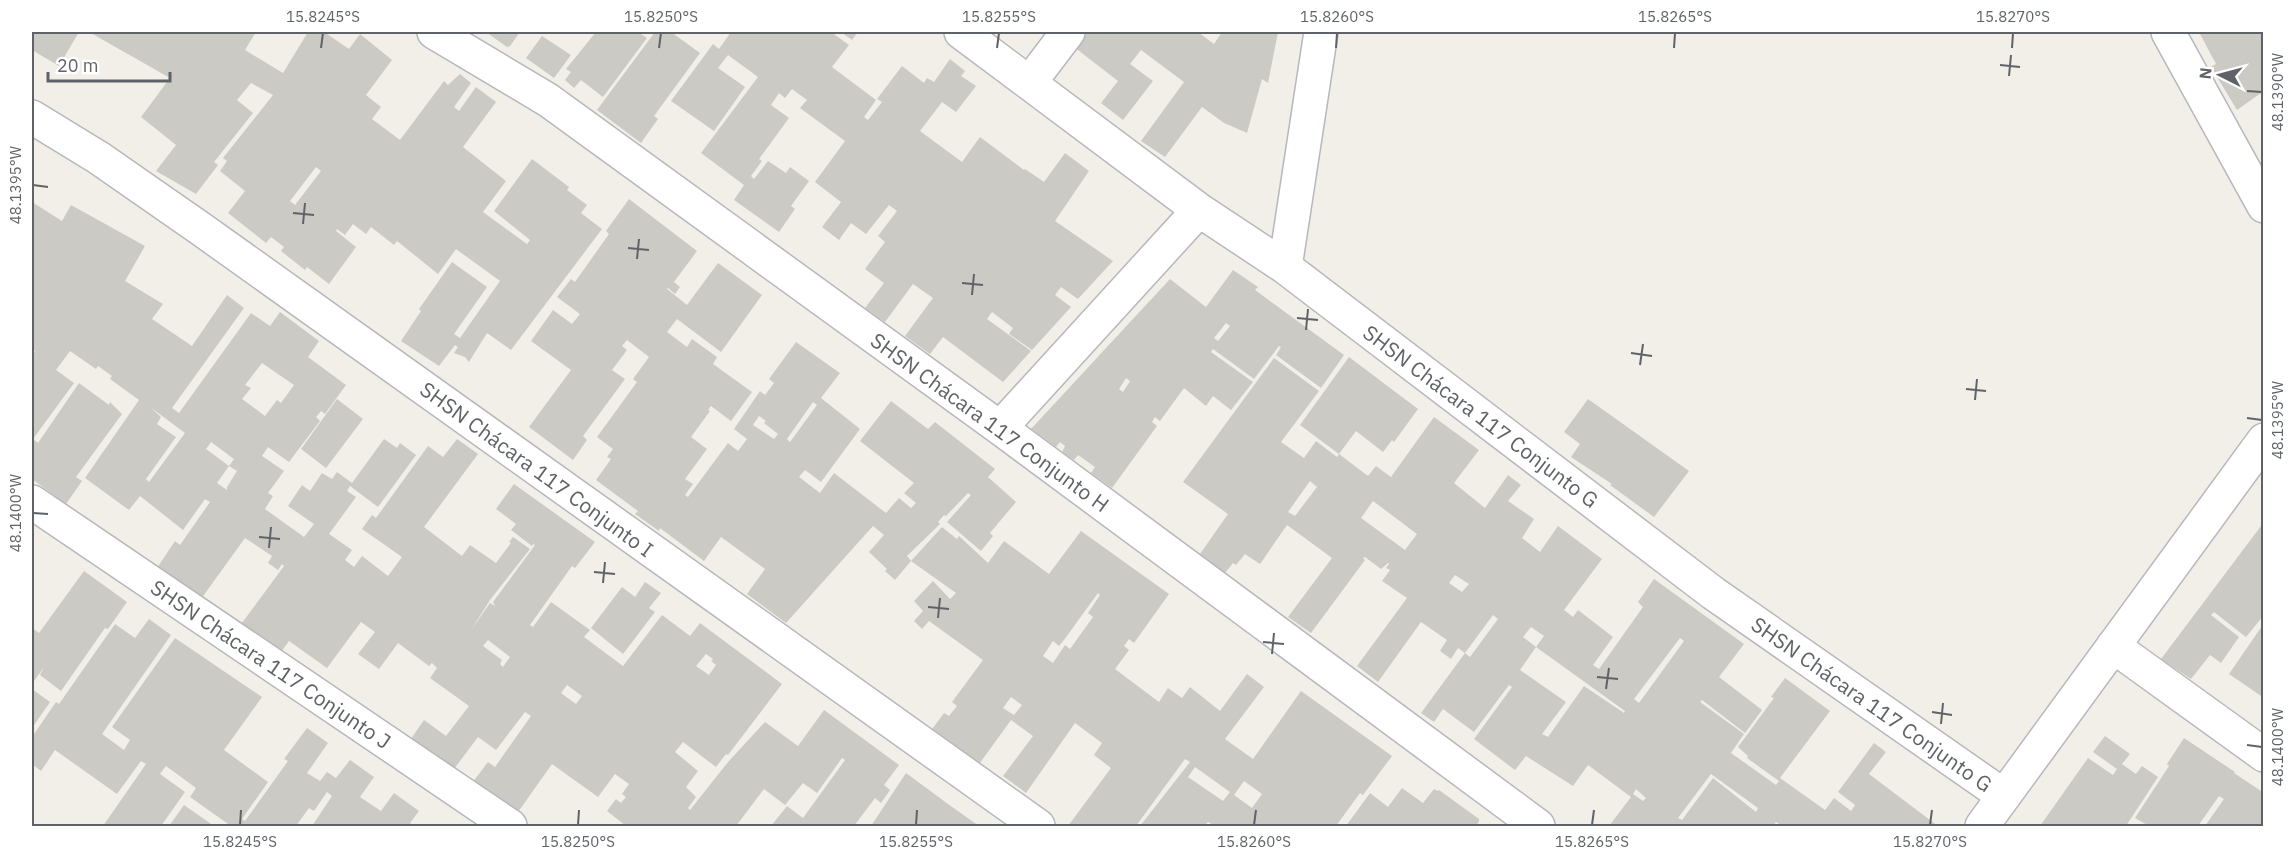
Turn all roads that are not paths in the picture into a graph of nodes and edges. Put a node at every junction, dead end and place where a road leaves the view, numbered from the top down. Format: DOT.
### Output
graph roads {
  1 [pos="434,32"];
  2 [pos="961,32"];
  3 [pos="1068,32"];
  4 [pos="1321,32"];
  5 [pos="2168,32"];
  6 [pos="1030,82"];
  7 [pos="32,117"];
  8 [pos="2264,206"];
  9 [pos="1199,210"];
  10 [pos="1285,267"];
  11 [pos="1000,429"];
  12 [pos="2264,440"];
  13 [pos="32,502"];
  14 [pos="2114,646"];
  15 [pos="2264,755"];
  16 [pos="2004,796"];
  17 [pos="510,826"];
  18 [pos="1038,826"];
  19 [pos="1538,826"];
  20 [pos="1982,826"];
  1 -- 11 [label="street, SHSN Chácara 117 Conjunto H"];
  2 -- 6 [label="street, SHSN Chácara 117 Conjunto G"];
  3 -- 6 [label="street"];
  4 -- 10 [label="street"];
  5 -- 8 [label="street"];
  6 -- 9 [label="street, SHSN Chácara 117 Conjunto G"];
  7 -- 18 [label="street, SHSN Chácara 117 Conjunto I"];
  9 -- 10 [label="street, SHSN Chácara 117 Conjunto G"];
  9 -- 11 [label="street"];
  10 -- 16 [label="street, SHSN Chácara 117 Conjunto G"];
  11 -- 19 [label="street, SHSN Chácara 117 Conjunto H"];
  12 -- 14 [label="street"];
  13 -- 17 [label="street, SHSN Chácara 117 Conjunto J"];
  14 -- 15 [label="street"];
  14 -- 16 [label="street"];
  16 -- 20 [label="street"];
}
